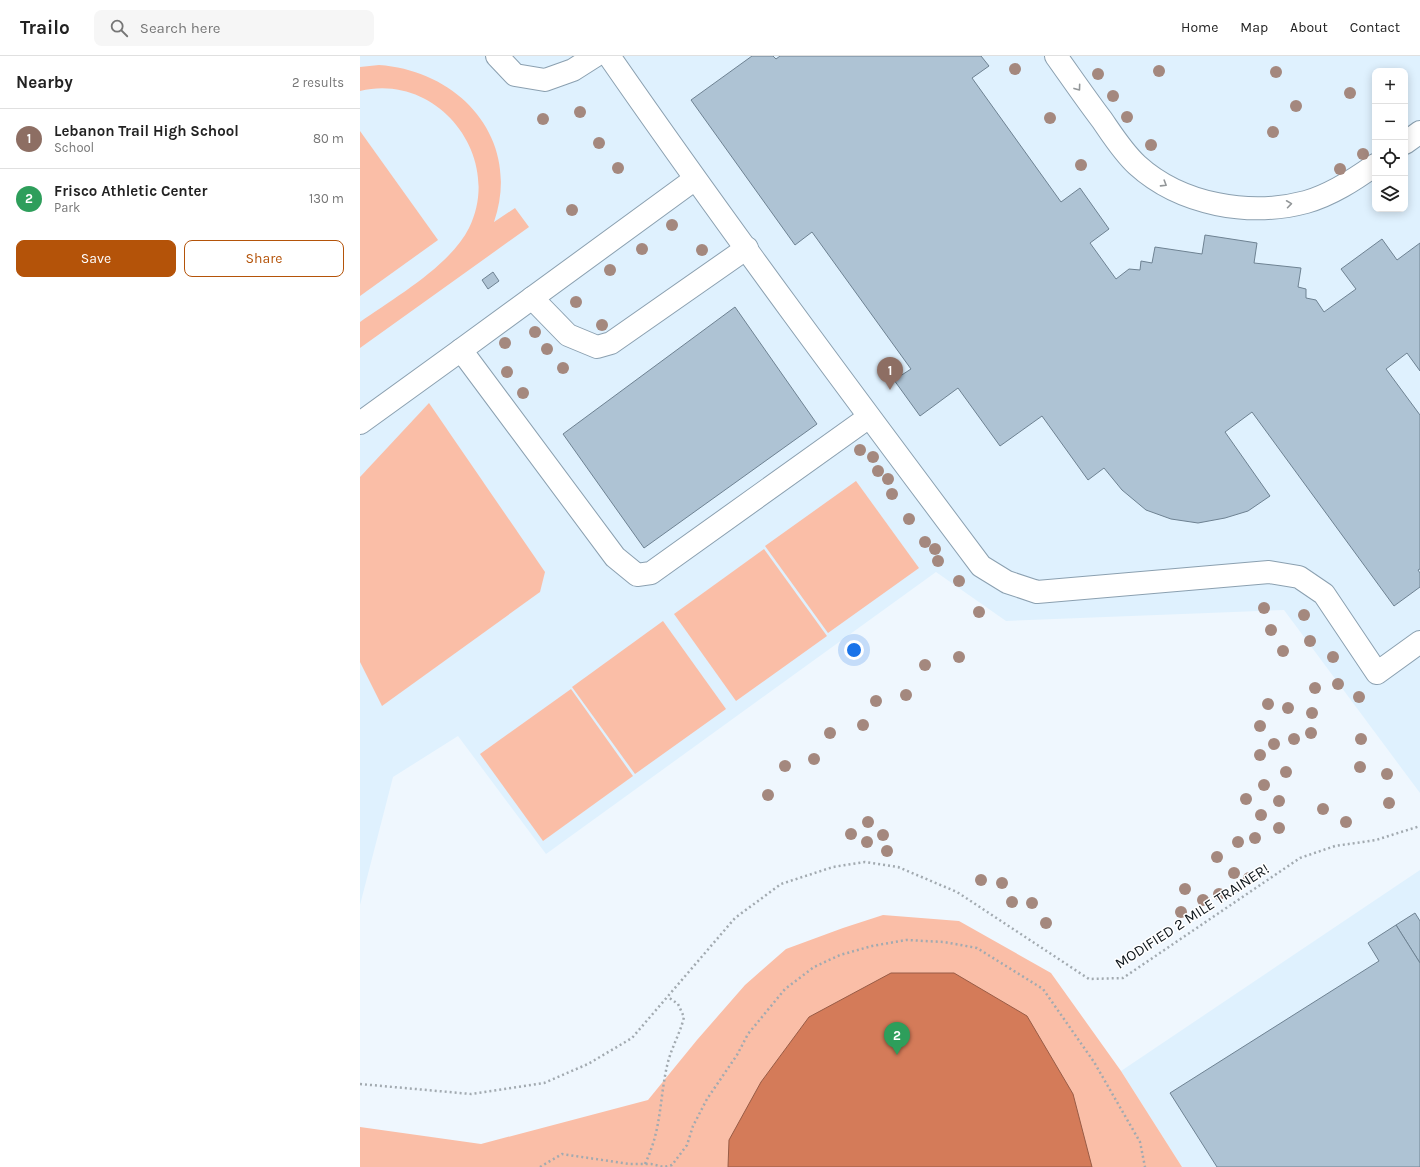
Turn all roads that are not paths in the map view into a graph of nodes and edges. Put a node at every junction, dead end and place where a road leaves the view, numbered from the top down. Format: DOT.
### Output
graph roads {
  1 [pos="497,56"];
  2 [pos="595,56"];
  3 [pos="610,56"];
  4 [pos="1056,56"];
  5 [pos="1420,132"];
  6 [pos="1408,141"];
  7 [pos="1372,167"];
  8 [pos="695,179"];
  9 [pos="747,248"];
  10 [pos="532,298"];
  11 [pos="461,350"];
  12 [pos="869,417"];
  13 [pos="360,423"];
  14 [pos="1420,642"];
  1 -- 2 [label="lane"];
  3 -- 8 [label="lane"];
  4 -- 7 [label="lane, one-way"];
  5 -- 6 [label="lane"];
  8 -- 9 [label="lane"];
  8 -- 10 [label="lane"];
  9 -- 10 [label="lane"];
  9 -- 12 [label="lane"];
  10 -- 11 [label="lane"];
  11 -- 12 [label="lane"];
  11 -- 13 [label="lane"];
  12 -- 14 [label="lane"];
}
